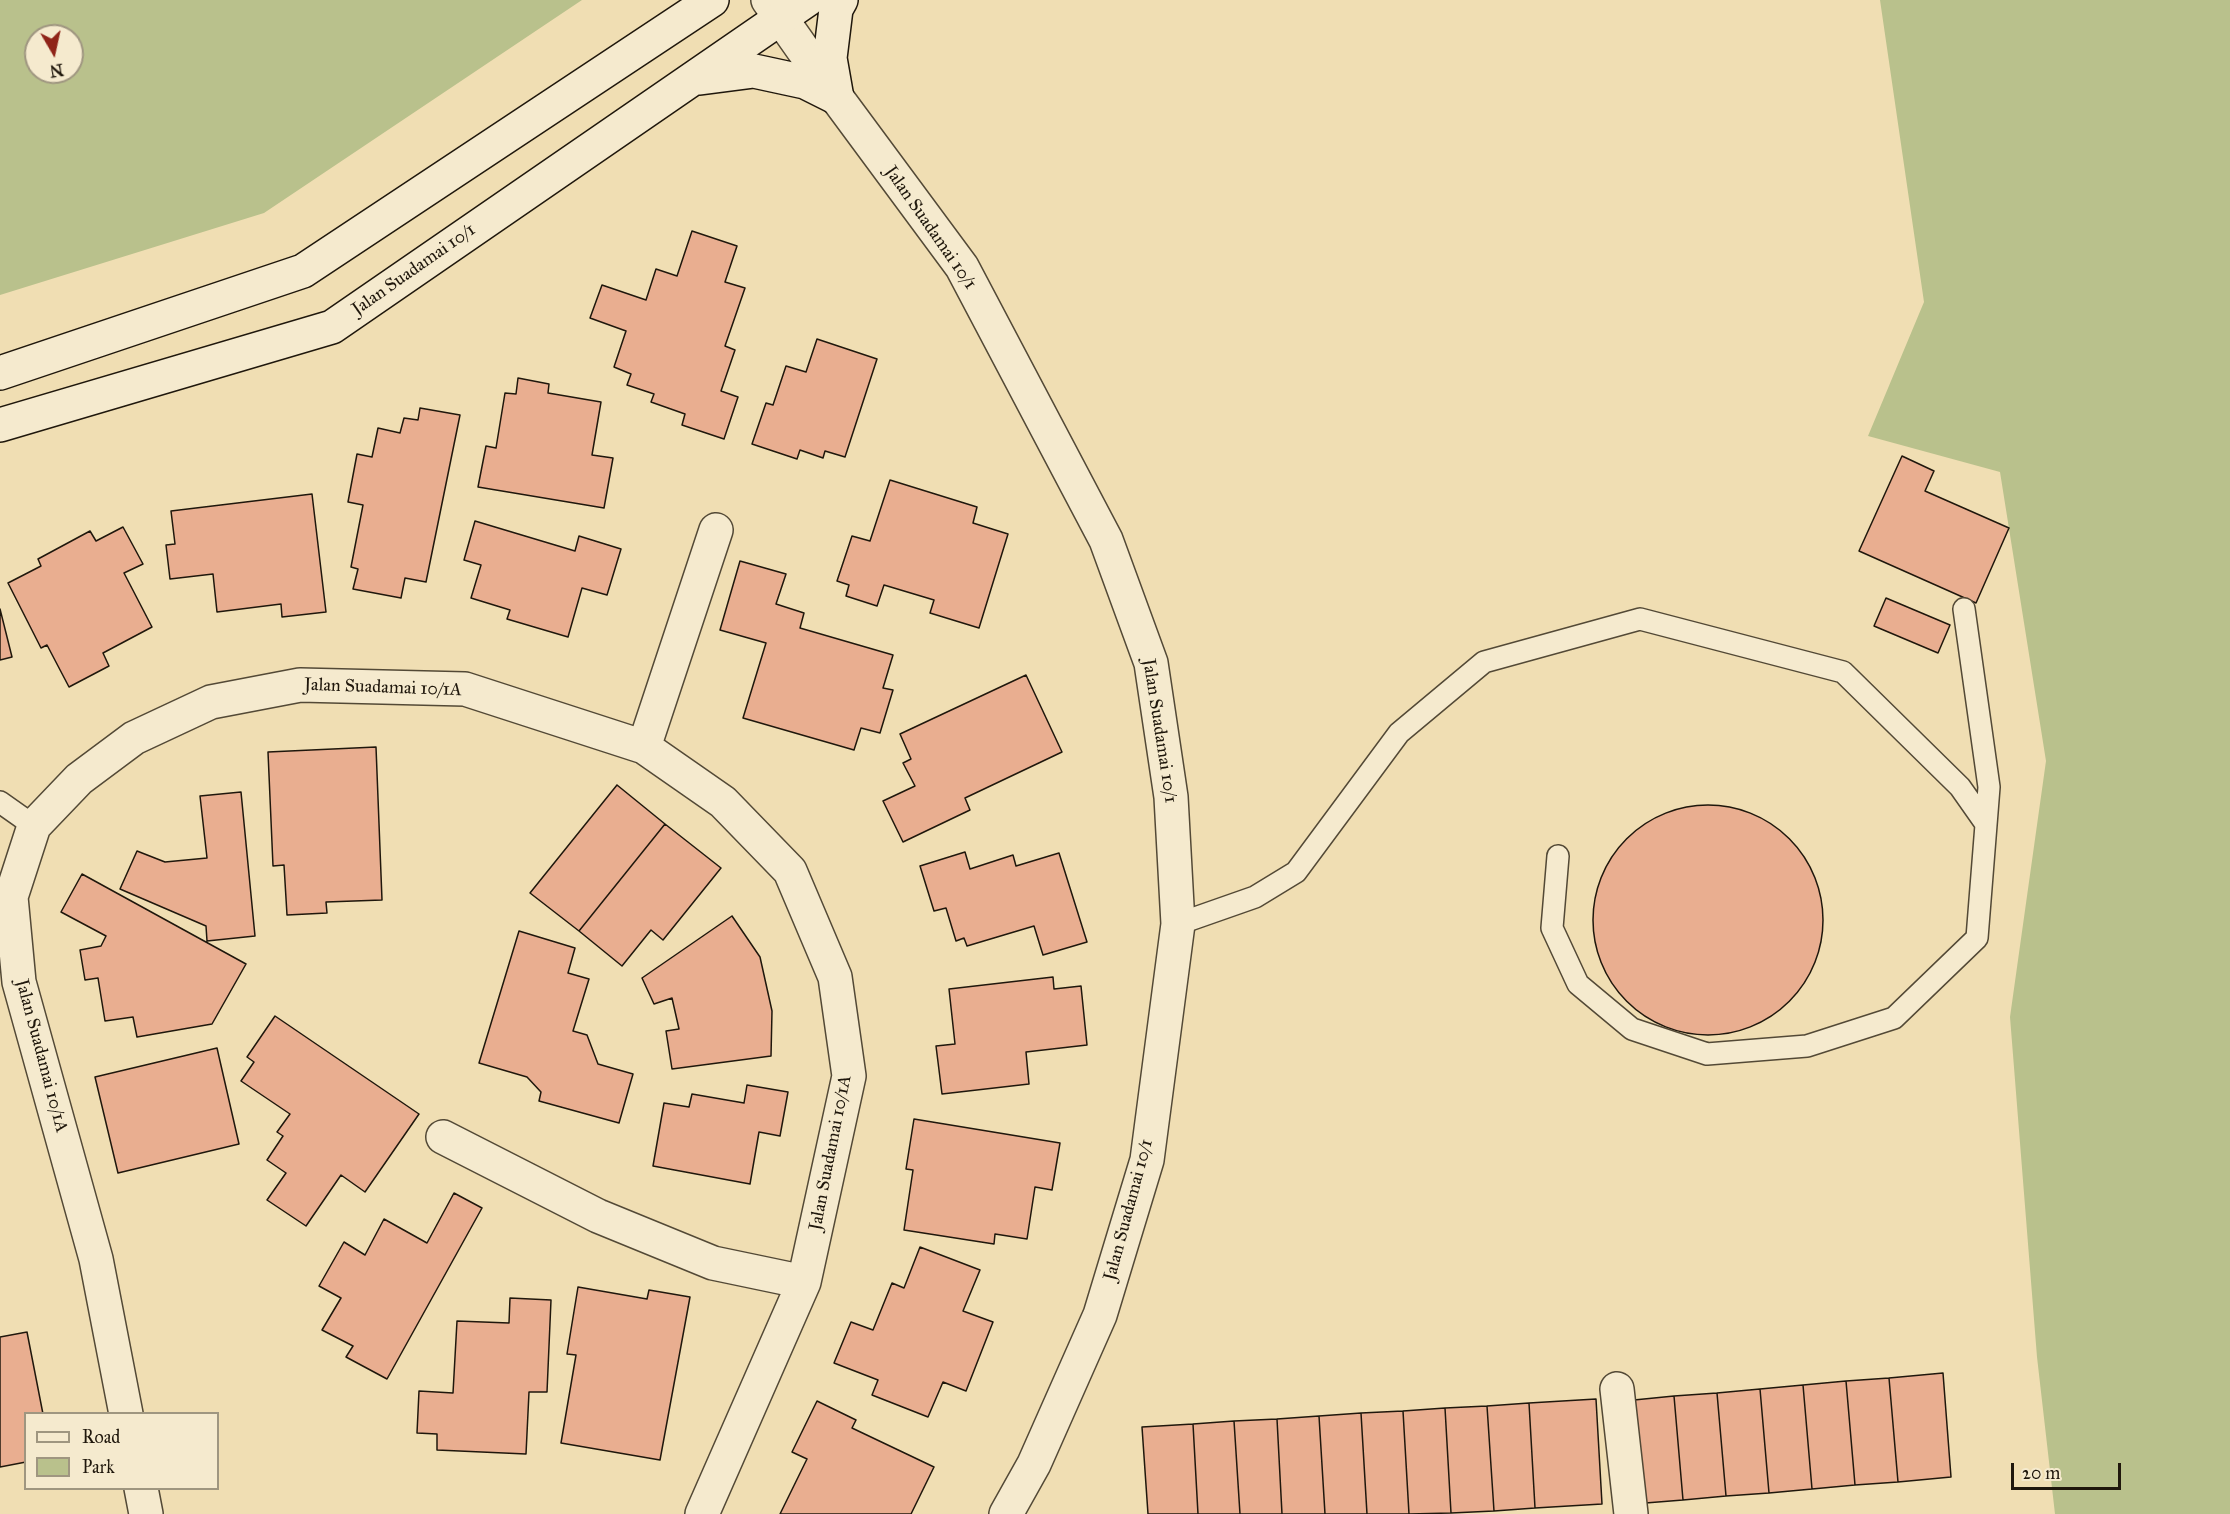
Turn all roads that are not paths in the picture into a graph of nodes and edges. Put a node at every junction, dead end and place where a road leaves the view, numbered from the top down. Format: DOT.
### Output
graph roads {
  1 [pos="712,0"];
  2 [pos="841,0"];
  3 [pos="786,6"];
  4 [pos="692,79"];
  5 [pos="837,98"];
  6 [pos="0,374"];
  7 [pos="0,425"];
  8 [pos="716,530"];
  9 [pos="1964,609"];
  10 [pos="644,747"];
  11 [pos="0,802"];
  12 [pos="1986,824"];
  13 [pos="34,826"];
  14 [pos="1558,856"];
  15 [pos="1178,924"];
  16 [pos="443,1137"];
  17 [pos="804,1282"];
  18 [pos="1617,1389"];
  19 [pos="126,1412"];
  20 [pos="141,1490"];
  21 [pos="146,1514"];
  22 [pos="702,1514"];
  23 [pos="1006,1514"];
  24 [pos="1631,1514"];
  1 -- 6 [label="street"];
  2 -- 5 [label="street"];
  3 -- 4 [label="street, Jalan Suadamai 10/1"];
  3 -- 5 [label="street, Jalan Suadamai 10/1"];
  4 -- 5 [label="street"];
  4 -- 7 [label="street, Jalan Suadamai 10/1"];
  5 -- 15 [label="street, Jalan Suadamai 10/1"];
  8 -- 10 [label="street"];
  9 -- 12 [label="lane"];
  10 -- 13 [label="street, Jalan Suadamai 10/1A"];
  10 -- 17 [label="street, Jalan Suadamai 10/1A"];
  11 -- 13 [label="lane"];
  12 -- 14 [label="lane"];
  12 -- 15 [label="lane"];
  13 -- 19 [label="street, Jalan Suadamai 10/1A"];
  15 -- 23 [label="street, Jalan Suadamai 10/1"];
  16 -- 17 [label="street"];
  17 -- 22 [label="street, Jalan Suadamai 10/1A"];
  18 -- 24 [label="street"];
  20 -- 21 [label="street"];
}
